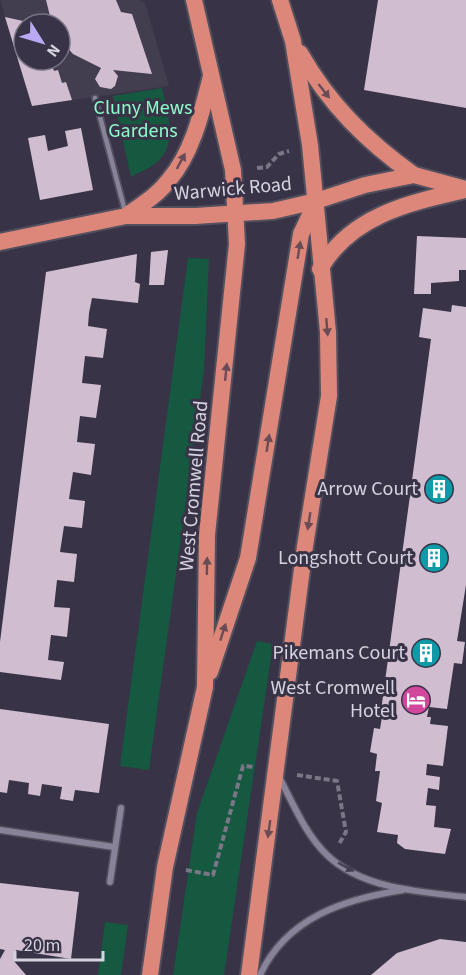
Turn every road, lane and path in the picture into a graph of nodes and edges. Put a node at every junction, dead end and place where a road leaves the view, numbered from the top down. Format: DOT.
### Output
graph roads {
  1 [pos="194,0"];
  2 [pos="280,0"];
  3 [pos="293,41"];
  4 [pos="212,73"];
  5 [pos="95,98"];
  6 [pos="289,151"];
  7 [pos="257,168"];
  8 [pos="414,175"];
  9 [pos="466,190"];
  10 [pos="316,201"];
  11 [pos="237,214"];
  12 [pos="126,216"];
  13 [pos="0,242"];
  14 [pos="320,269"];
  15 [pos="205,687"];
  16 [pos="256,768"];
  17 [pos="276,771"];
  18 [pos="305,777"];
  19 [pos="121,808"];
  20 [pos="0,831"];
  21 [pos="114,848"];
  22 [pos="335,848"];
  23 [pos="187,870"];
  24 [pos="110,882"];
  25 [pos="407,890"];
  26 [pos="466,897"];
  27 [pos="150,975"];
  28 [pos="249,975"];
  29 [pos="260,975"];
  1 -- 4 [label="highway, West Cromwell Road"];
  2 -- 3 [label="highway"];
  3 -- 8 [label="highway, one-way"];
  3 -- 10 [label="highway"];
  4 -- 11 [label="highway, West Cromwell Road"];
  12 -- 4 [label="highway, one-way"];
  5 -- 12 [label="lane"];
  6 -- 7 [label="path"];
  8 -- 9 [label="highway, Warwick Road"];
  8 -- 10 [label="highway, Warwick Road"];
  9 -- 14 [label="highway"];
  10 -- 11 [label="highway, Warwick Road"];
  10 -- 14 [label="highway"];
  15 -- 10 [label="highway, one-way"];
  11 -- 12 [label="highway, Warwick Road"];
  15 -- 11 [label="highway, West Cromwell Road, one-way"];
  12 -- 13 [label="highway, Warwick Road"];
  14 -- 17 [label="highway, one-way"];
  15 -- 27 [label="highway, West Cromwell Road"];
  16 -- 23 [label="path"];
  17 -- 25 [label="street, one-way"];
  17 -- 28 [label="highway, one-way"];
  18 -- 22 [label="path"];
  19 -- 21 [label="street"];
  20 -- 21 [label="street"];
  21 -- 24 [label="street"];
  25 -- 26 [label="street"];
  25 -- 29 [label="street"];
}
